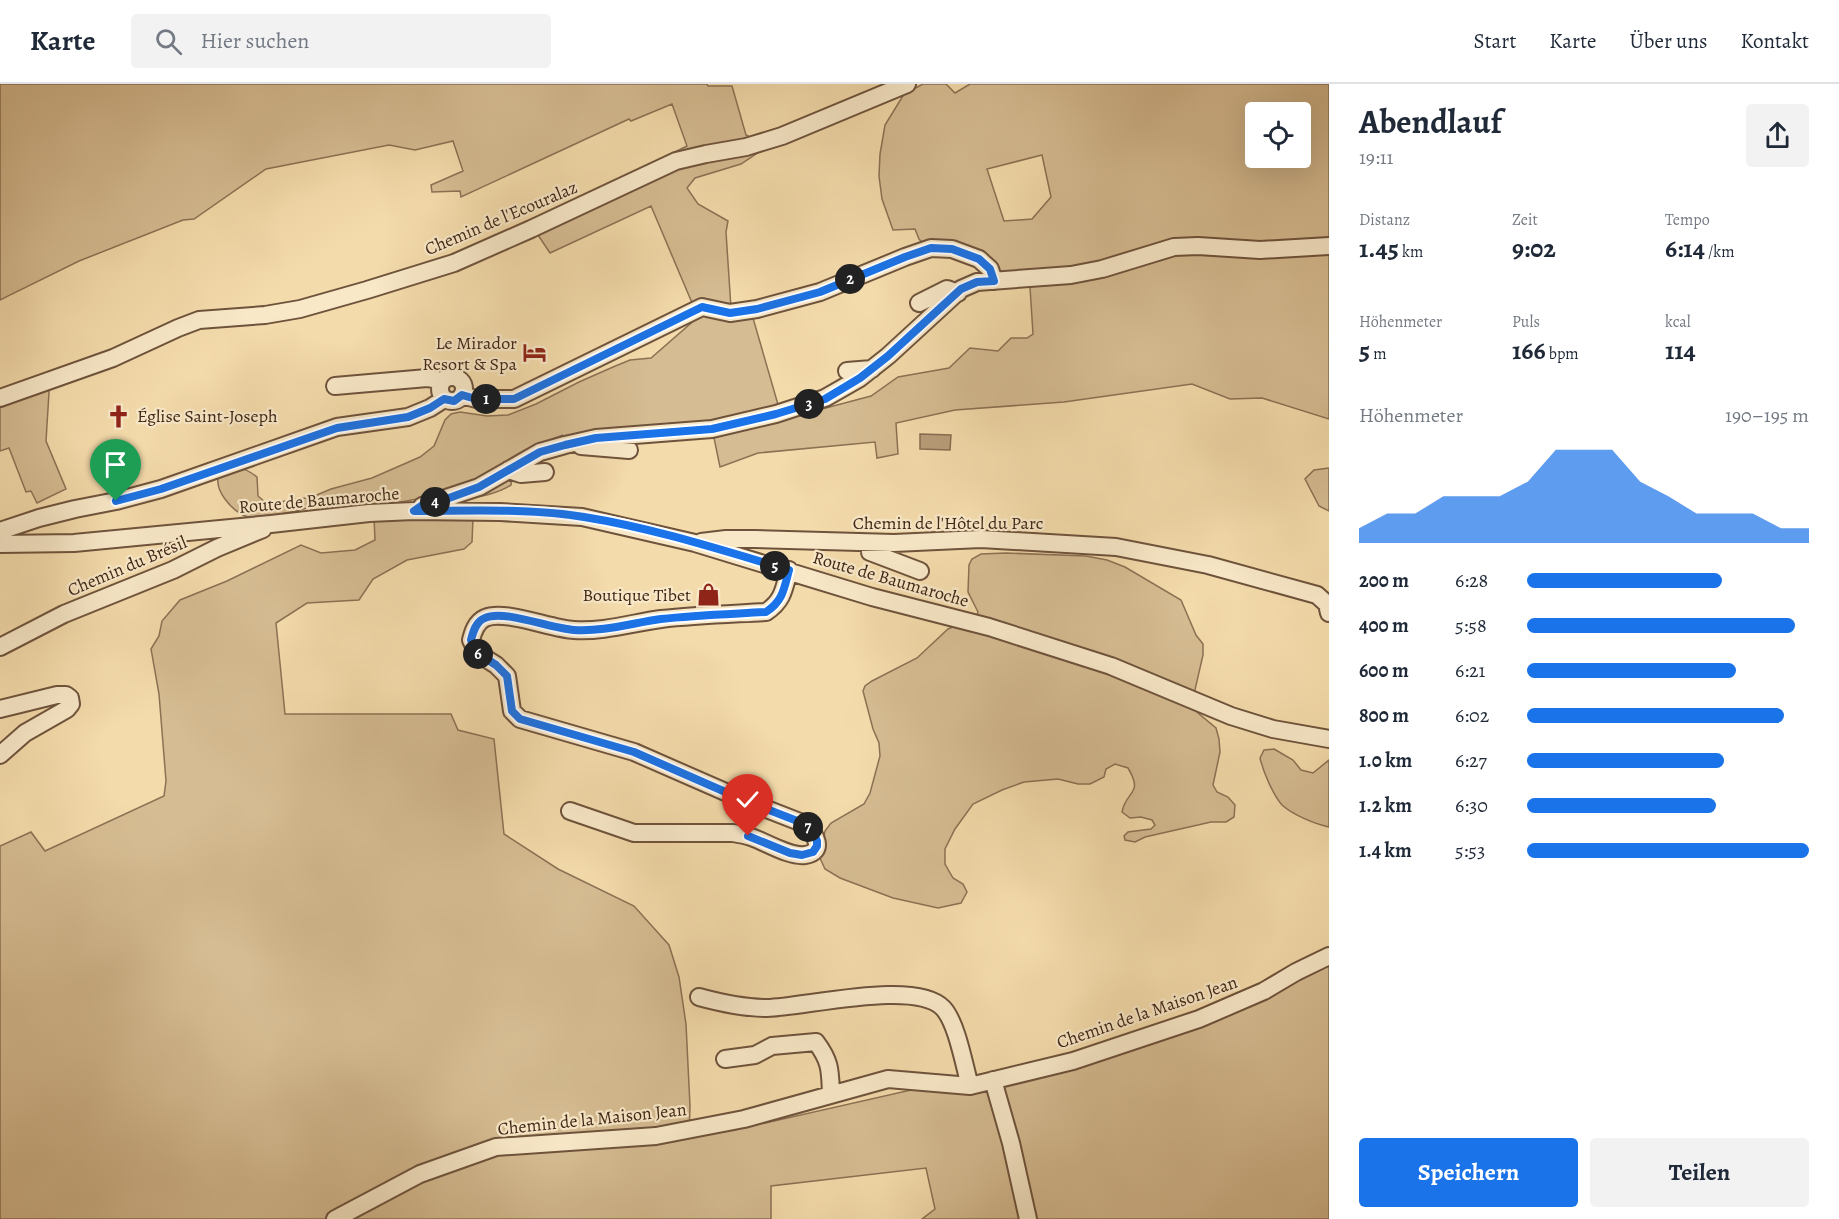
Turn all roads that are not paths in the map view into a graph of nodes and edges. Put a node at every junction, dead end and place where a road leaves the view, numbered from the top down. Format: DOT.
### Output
graph roads {
  1 [pos="907,84"];
  2 [pos="1329,246"];
  3 [pos="994,281"];
  4 [pos="958,292"];
  5 [pos="919,303"];
  6 [pos="872,369"];
  7 [pos="848,370"];
  8 [pos="443,381"];
  9 [pos="335,386"];
  10 [pos="462,395"];
  11 [pos="0,398"];
  12 [pos="444,399"];
  13 [pos="568,444"];
  14 [pos="629,450"];
  15 [pos="508,470"];
  16 [pos="544,472"];
  17 [pos="414,511"];
  18 [pos="271,524"];
  19 [pos="0,531"];
  20 [pos="694,543"];
  21 [pos="870,543"];
  22 [pos="0,544"];
  23 [pos="789,570"];
  24 [pos="920,571"];
  25 [pos="1329,613"];
  26 [pos="0,647"];
  27 [pos="0,709"];
  28 [pos="1329,739"];
  29 [pos="0,755"];
  30 [pos="570,811"];
  31 [pos="1329,956"];
  32 [pos="699,997"];
  33 [pos="724,1059"];
  34 [pos="993,1080"];
  35 [pos="970,1086"];
  36 [pos="831,1094"];
  37 [pos="335,1219"];
  38 [pos="1028,1219"];
  1 -- 11 [label="street, Chemin de l'Ecouralaz"];
  2 -- 3 [label="street"];
  3 -- 4 [label="street"];
  3 -- 10 [label="street"];
  4 -- 5 [label="street"];
  4 -- 6 [label="street"];
  6 -- 7 [label="street"];
  6 -- 13 [label="street"];
  8 -- 9 [label="street"];
  8 -- 10 [label="street"];
  8 -- 12 [label="street"];
  10 -- 12 [label="street"];
  12 -- 19 [label="street"];
  13 -- 14 [label="street"];
  13 -- 15 [label="street"];
  15 -- 16 [label="street"];
  15 -- 17 [label="street"];
  17 -- 18 [label="street, Route de Baumaroche"];
  17 -- 20 [label="street, Route de Baumaroche"];
  18 -- 22 [label="street, Route de Baumaroche"];
  18 -- 26 [label="street, Chemin du Brésil"];
  20 -- 21 [label="street, Chemin de l'Hôtel du Parc"];
  20 -- 23 [label="street, Route de Baumaroche"];
  21 -- 24 [label="street"];
  21 -- 25 [label="street, Chemin de l'Hôtel du Parc"];
  23 -- 28 [label="street, Route de Baumaroche"];
  23 -- 30 [label="street"];
  27 -- 29 [label="street"];
  31 -- 34 [label="street, Chemin de la Maison Jean"];
  32 -- 35 [label="street"];
  33 -- 36 [label="street"];
  34 -- 35 [label="street, Chemin de la Maison Jean"];
  34 -- 38 [label="street"];
  35 -- 36 [label="street, Chemin de la Maison Jean"];
  36 -- 37 [label="street, Chemin de la Maison Jean"];
}
